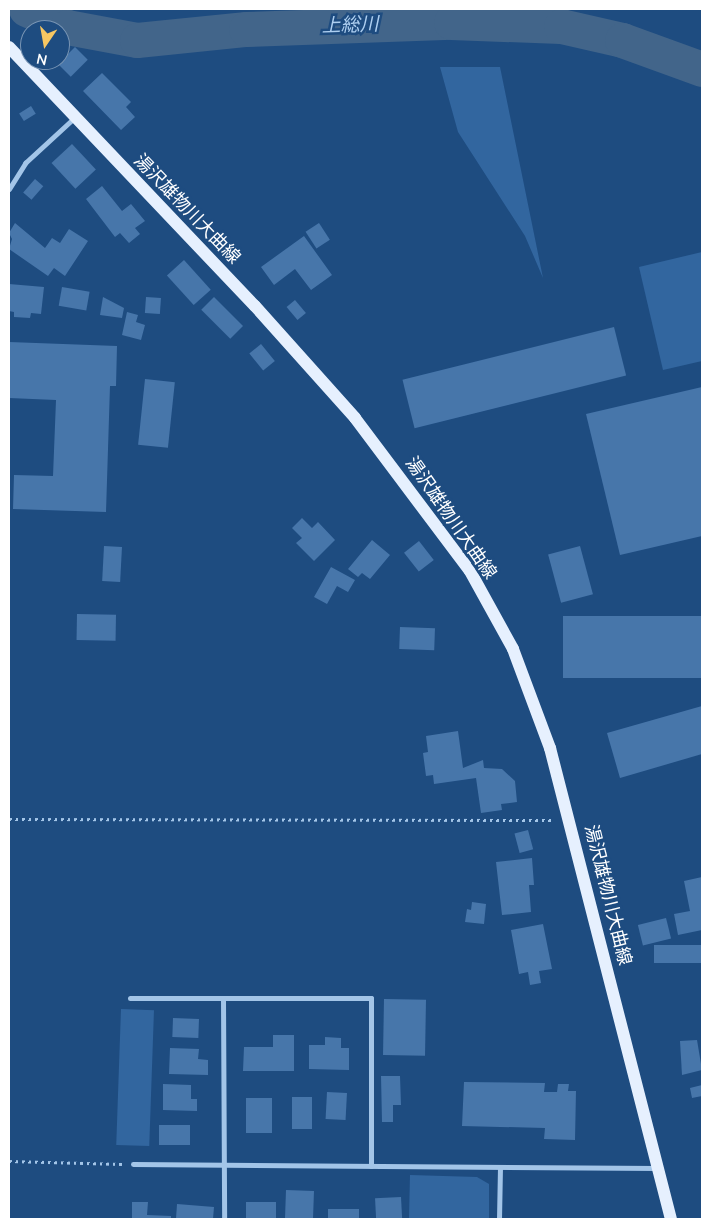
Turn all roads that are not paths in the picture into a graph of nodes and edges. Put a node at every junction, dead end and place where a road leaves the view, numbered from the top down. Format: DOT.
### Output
graph roads {
  1 [pos="9,46"];
  2 [pos="76,117"];
  3 [pos="9,189"];
  4 [pos="130,998"];
  5 [pos="223,998"];
  6 [pos="132,1164"];
  7 [pos="224,1165"];
  8 [pos="371,1166"];
  9 [pos="500,1167"];
  10 [pos="658,1168"];
  11 [pos="224,1219"];
  12 [pos="499,1219"];
  13 [pos="671,1219"];
  1 -- 2 [label="main road, 湯沢雄物川大曲線"];
  2 -- 3 [label="street"];
  2 -- 10 [label="main road, 湯沢雄物川大曲線"];
  4 -- 5 [label="street"];
  5 -- 7 [label="street"];
  5 -- 8 [label="street"];
  6 -- 7 [label="street"];
  7 -- 8 [label="street"];
  7 -- 11 [label="street"];
  8 -- 9 [label="street"];
  9 -- 10 [label="street"];
  9 -- 12 [label="street"];
  10 -- 13 [label="main road, 湯沢雄物川大曲線"];
}
